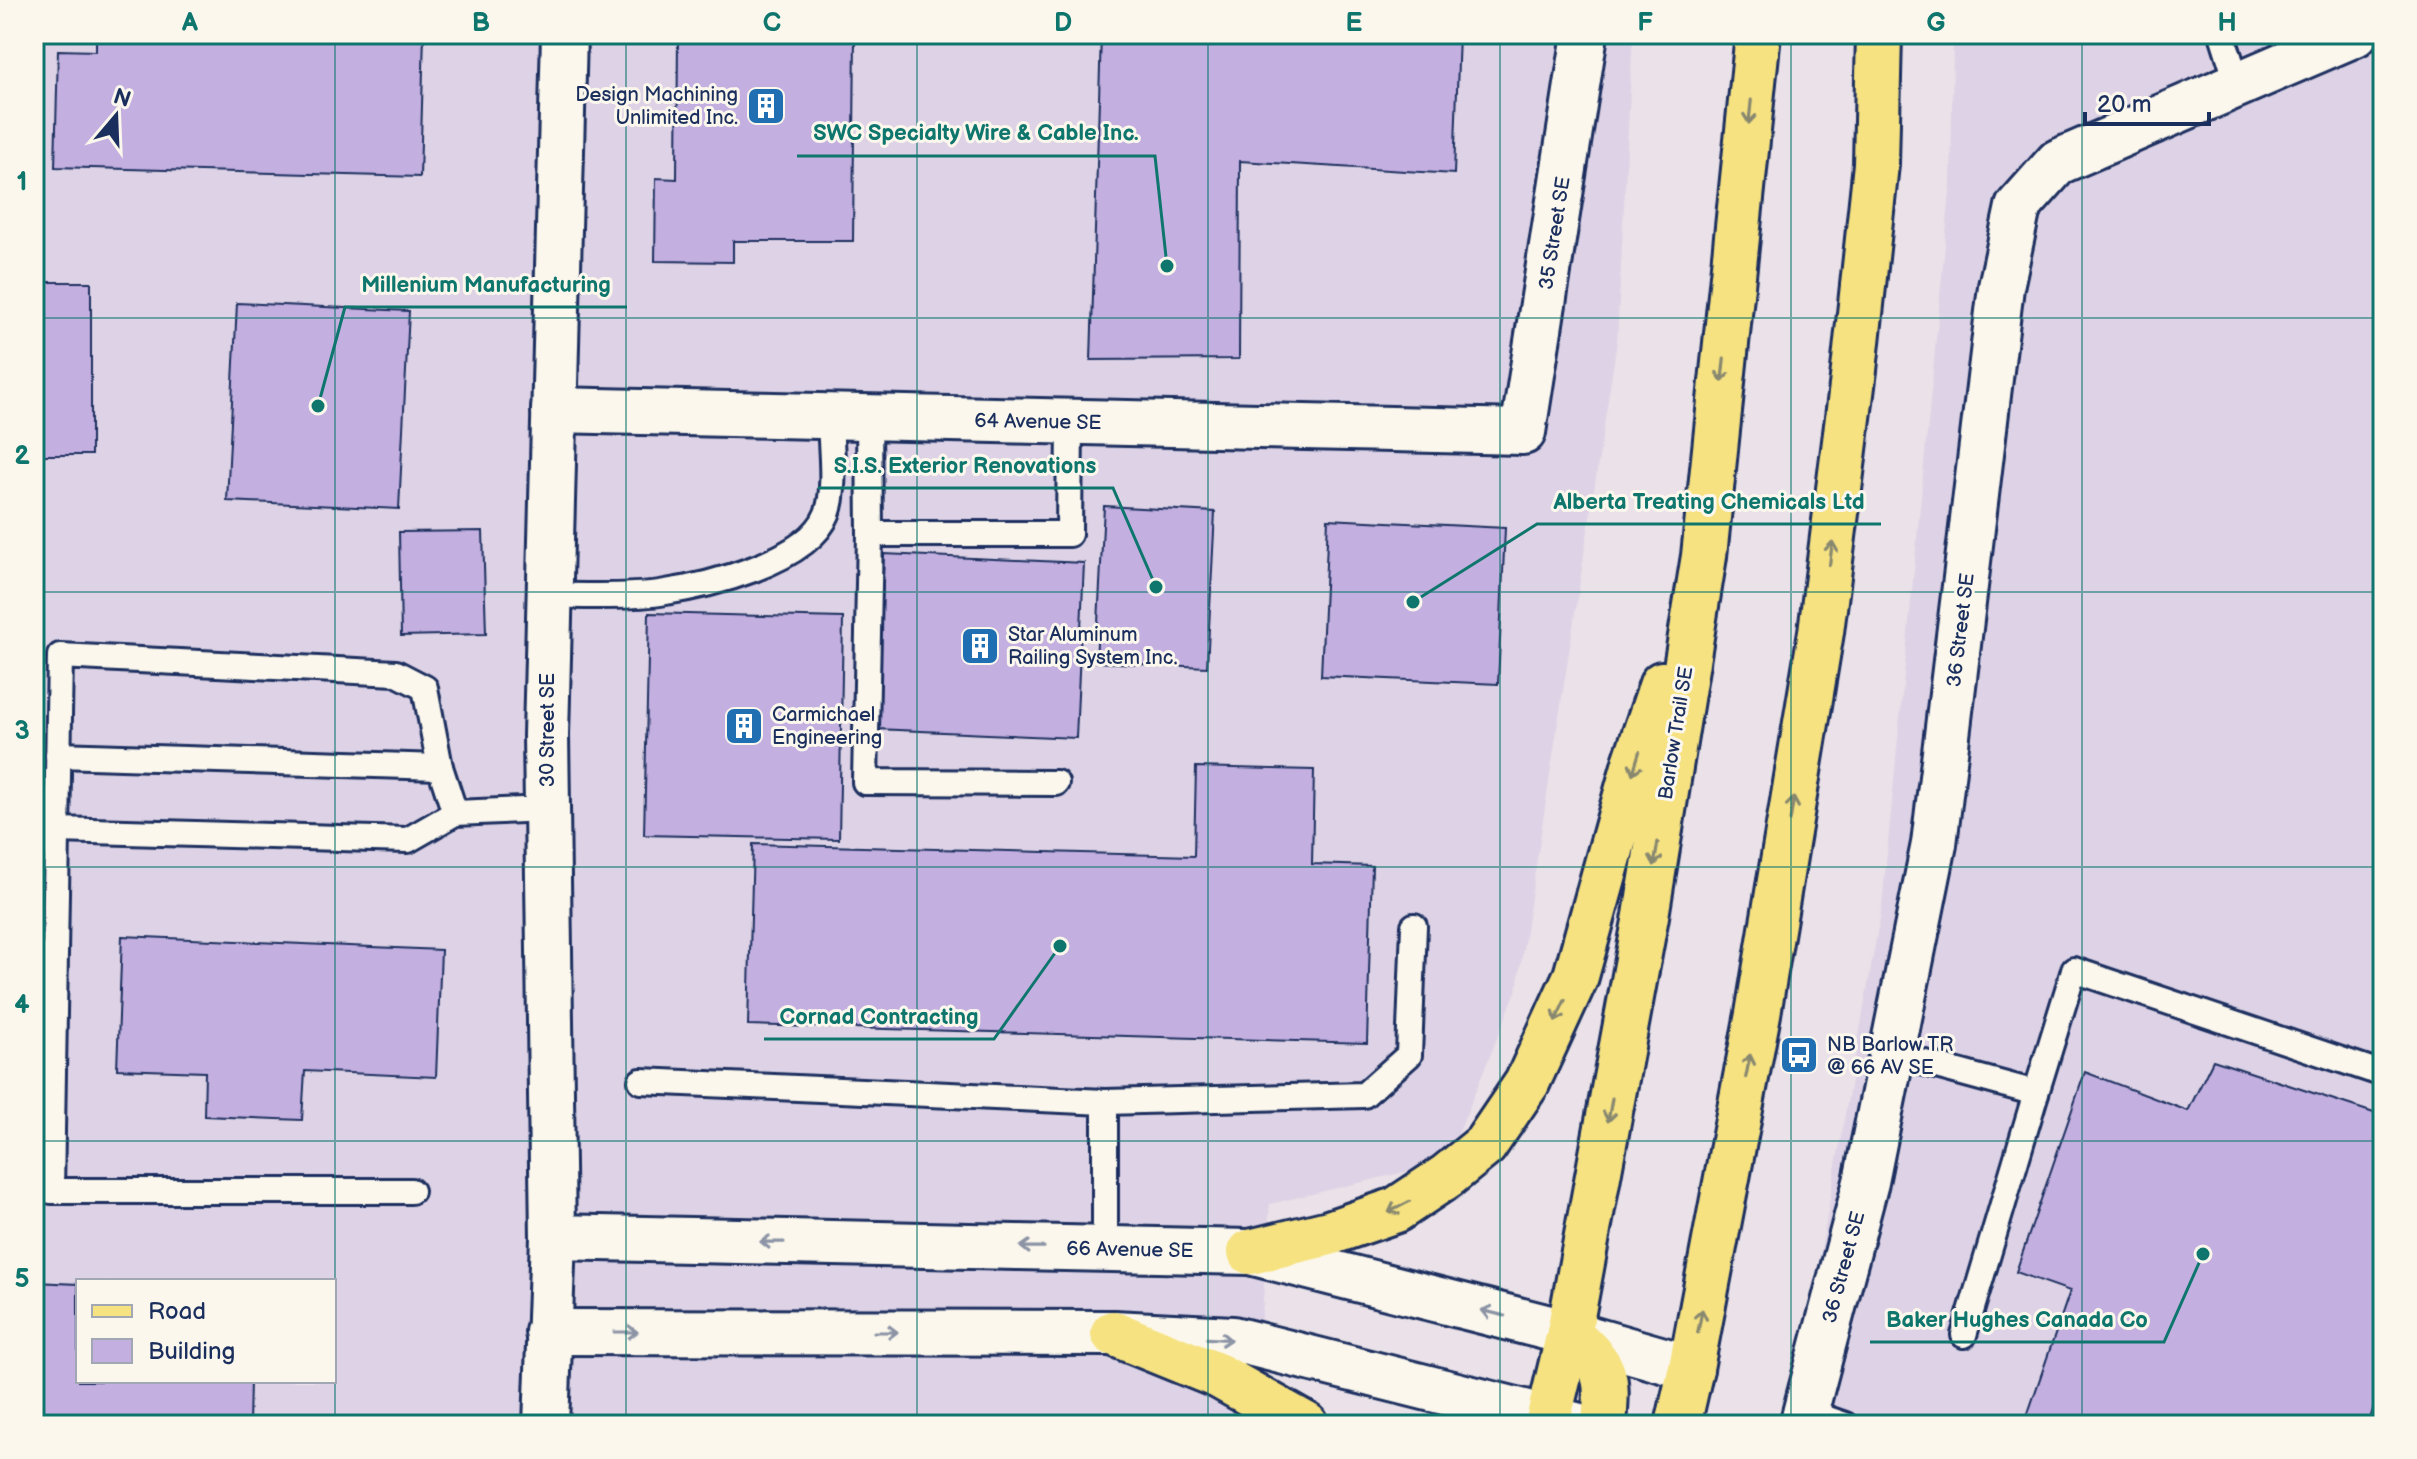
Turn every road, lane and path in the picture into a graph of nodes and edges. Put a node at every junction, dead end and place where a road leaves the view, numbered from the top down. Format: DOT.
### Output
graph roads {
  1 [pos="564,34"];
  2 [pos="1585,34"];
  3 [pos="1758,34"];
  4 [pos="1879,34"];
  5 [pos="2222,34"];
  6 [pos="2355,34"];
  7 [pos="2238,85"];
  8 [pos="554,410"];
  9 [pos="849,417"];
  10 [pos="1070,422"];
  11 [pos="1523,432"];
  12 [pos="870,534"];
  13 [pos="1704,556"];
  14 [pos="549,596"];
  15 [pos="58,755"];
  16 [pos="440,767"];
  17 [pos="1056,783"];
  18 [pos="547,809"];
  19 [pos="455,813"];
  20 [pos="57,830"];
  21 [pos="1414,926"];
  22 [pos="1892,1054"];
  23 [pos="2383,1074"];
  24 [pos="641,1081"];
  25 [pos="2036,1093"];
  26 [pos="1105,1102"];
  27 [pos="411,1191"];
  28 [pos="553,1237"];
  29 [pos="1105,1249"];
  30 [pos="1250,1252"];
  31 [pos="548,1332"];
  32 [pos="1113,1333"];
  33 [pos="1569,1333"];
  34 [pos="1964,1335"];
  35 [pos="1691,1368"];
  36 [pos="1817,1420"];
  37 [pos="1557,1423"];
  38 [pos="546,1425"];
  39 [pos="1306,1425"];
  40 [pos="1604,1425"];
  41 [pos="1678,1425"];
  1 -- 8 [label="street, 30 Street SE"];
  2 -- 11 [label="street, 35 Street SE"];
  3 -- 13 [label="main road, Barlow Trail SE, one-way"];
  35 -- 4 [label="main road, one-way"];
  5 -- 7 [label="lane"];
  6 -- 7 [label="street, 36 Street SE"];
  7 -- 22 [label="street, 36 Street SE"];
  8 -- 9 [label="street, 64 Avenue SE"];
  8 -- 14 [label="street, 30 Street SE"];
  9 -- 10 [label="street, 64 Avenue SE"];
  9 -- 12 [label="lane"];
  9 -- 14 [label="lane"];
  10 -- 11 [label="street, 64 Avenue SE"];
  10 -- 12 [label="lane"];
  12 -- 17 [label="lane"];
  13 -- 30 [label="main road, one-way"];
  13 -- 33 [label="main road, Barlow Trail SE, one-way"];
  14 -- 18 [label="street, 30 Street SE"];
  15 -- 16 [label="lane"];
  15 -- 16 [label="lane"];
  15 -- 20 [label="lane"];
  16 -- 19 [label="lane"];
  18 -- 19 [label="lane"];
  18 -- 28 [label="street, 30 Street SE"];
  19 -- 20 [label="lane"];
  20 -- 27 [label="lane"];
  21 -- 26 [label="lane"];
  22 -- 25 [label="lane"];
  22 -- 36 [label="street, 36 Street SE"];
  23 -- 25 [label="lane"];
  24 -- 26 [label="lane"];
  25 -- 34 [label="lane"];
  26 -- 29 [label="lane"];
  29 -- 28 [label="street, 66 Avenue SE, one-way"];
  28 -- 31 [label="street, 30 Street SE"];
  29 -- 30 [label="street, 66 Avenue SE"];
  33 -- 30 [label="street, 66 Avenue SE, one-way"];
  31 -- 32 [label="street, one-way"];
  31 -- 38 [label="street, 30 Street SE"];
  32 -- 37 [label="street, one-way"];
  32 -- 39 [label="main road"];
  33 -- 35 [label="street, 66 Avenue SE"];
  33 -- 37 [label="main road, Barlow Trail SE"];
  33 -- 40 [label="main road"];
  35 -- 41 [label="main road"];
}
